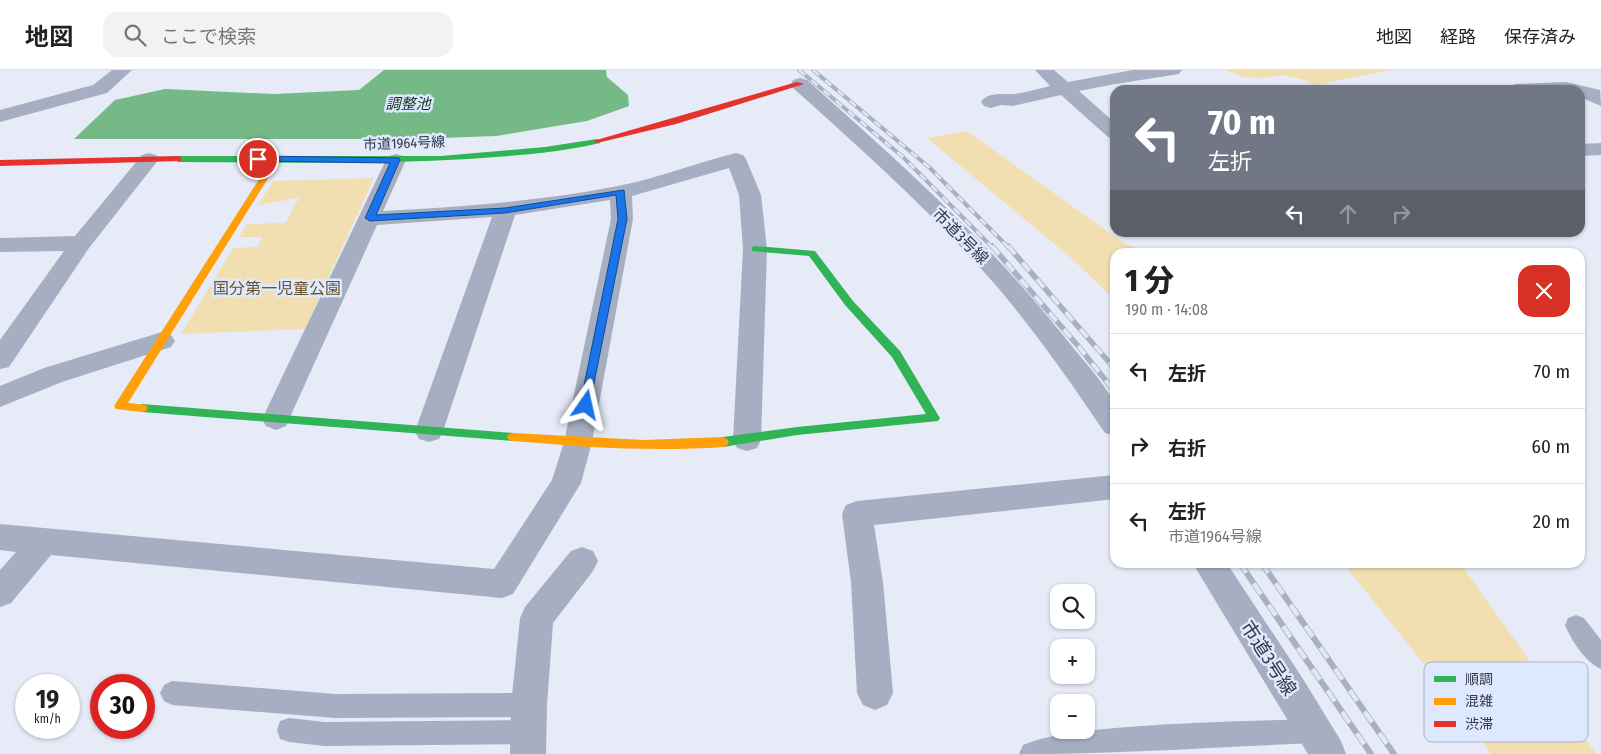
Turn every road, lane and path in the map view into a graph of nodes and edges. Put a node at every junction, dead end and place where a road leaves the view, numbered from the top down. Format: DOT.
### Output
graph roads {
  1 [pos="123,70"];
  2 [pos="1044,70"];
  3 [pos="1173,70"];
  4 [pos="793,79"];
  5 [pos="1064,88"];
  6 [pos="1585,92"];
  7 [pos="1601,100"];
  8 [pos="991,102"];
  9 [pos="0,116"];
  10 [pos="1110,129"];
  11 [pos="1601,149"];
  12 [pos="1585,150"];
  13 [pos="149,159"];
  14 [pos="276,159"];
  15 [pos="396,160"];
  16 [pos="0,163"];
  17 [pos="621,192"];
  18 [pos="505,211"];
  19 [pos="370,218"];
  20 [pos="81,243"];
  21 [pos="0,245"];
  22 [pos="755,249"];
  23 [pos="162,341"];
  24 [pos="0,360"];
  25 [pos="0,397"];
  26 [pos="1110,418"];
  27 [pos="276,419"];
  28 [pos="429,431"];
  29 [pos="748,440"];
  30 [pos="578,442"];
  31 [pos="1110,488"];
  32 [pos="0,538"];
  33 [pos="43,542"];
  34 [pos="582,561"];
  35 [pos="1212,568"];
  36 [pos="0,593"];
  37 [pos="1576,624"];
  38 [pos="1601,658"];
  39 [pos="172,693"];
  40 [pos="875,693"];
  41 [pos="289,730"];
  42 [pos="529,730"];
  43 [pos="1322,743"];
  44 [pos="1032,754"];
  1 -- 9 [label="street"];
  2 -- 5 [label="street"];
  3 -- 5 [label="street"];
  4 -- 15 [label="street, 市道1964号線"];
  4 -- 26 [label="street, 市道3号線"];
  5 -- 8 [label="street"];
  5 -- 10 [label="street"];
  6 -- 7 [label="street"];
  11 -- 12 [label="street"];
  13 -- 14 [label="street, 市道1964号線"];
  13 -- 16 [label="street, 市道1964号線"];
  13 -- 20 [label="street"];
  14 -- 15 [label="street, 市道1964号線"];
  14 -- 23 [label="street"];
  15 -- 19 [label="street"];
  17 -- 18 [label="street"];
  17 -- 22 [label="street"];
  17 -- 30 [label="street"];
  18 -- 19 [label="street"];
  18 -- 28 [label="street"];
  19 -- 27 [label="street"];
  20 -- 21 [label="street"];
  20 -- 24 [label="street"];
  22 -- 29 [label="street"];
  22 -- 29 [label="street"];
  23 -- 25 [label="street"];
  23 -- 27 [label="street"];
  27 -- 28 [label="street"];
  28 -- 30 [label="street"];
  29 -- 30 [label="street"];
  30 -- 33 [label="street"];
  31 -- 40 [label="street"];
  32 -- 33 [label="street"];
  33 -- 36 [label="street"];
  34 -- 42 [label="street"];
  35 -- 43 [label="street, 市道3号線"];
  37 -- 38 [label="lane"];
  39 -- 42 [label="lane"];
  41 -- 42 [label="lane"];
  43 -- 44 [label="lane"];
}
